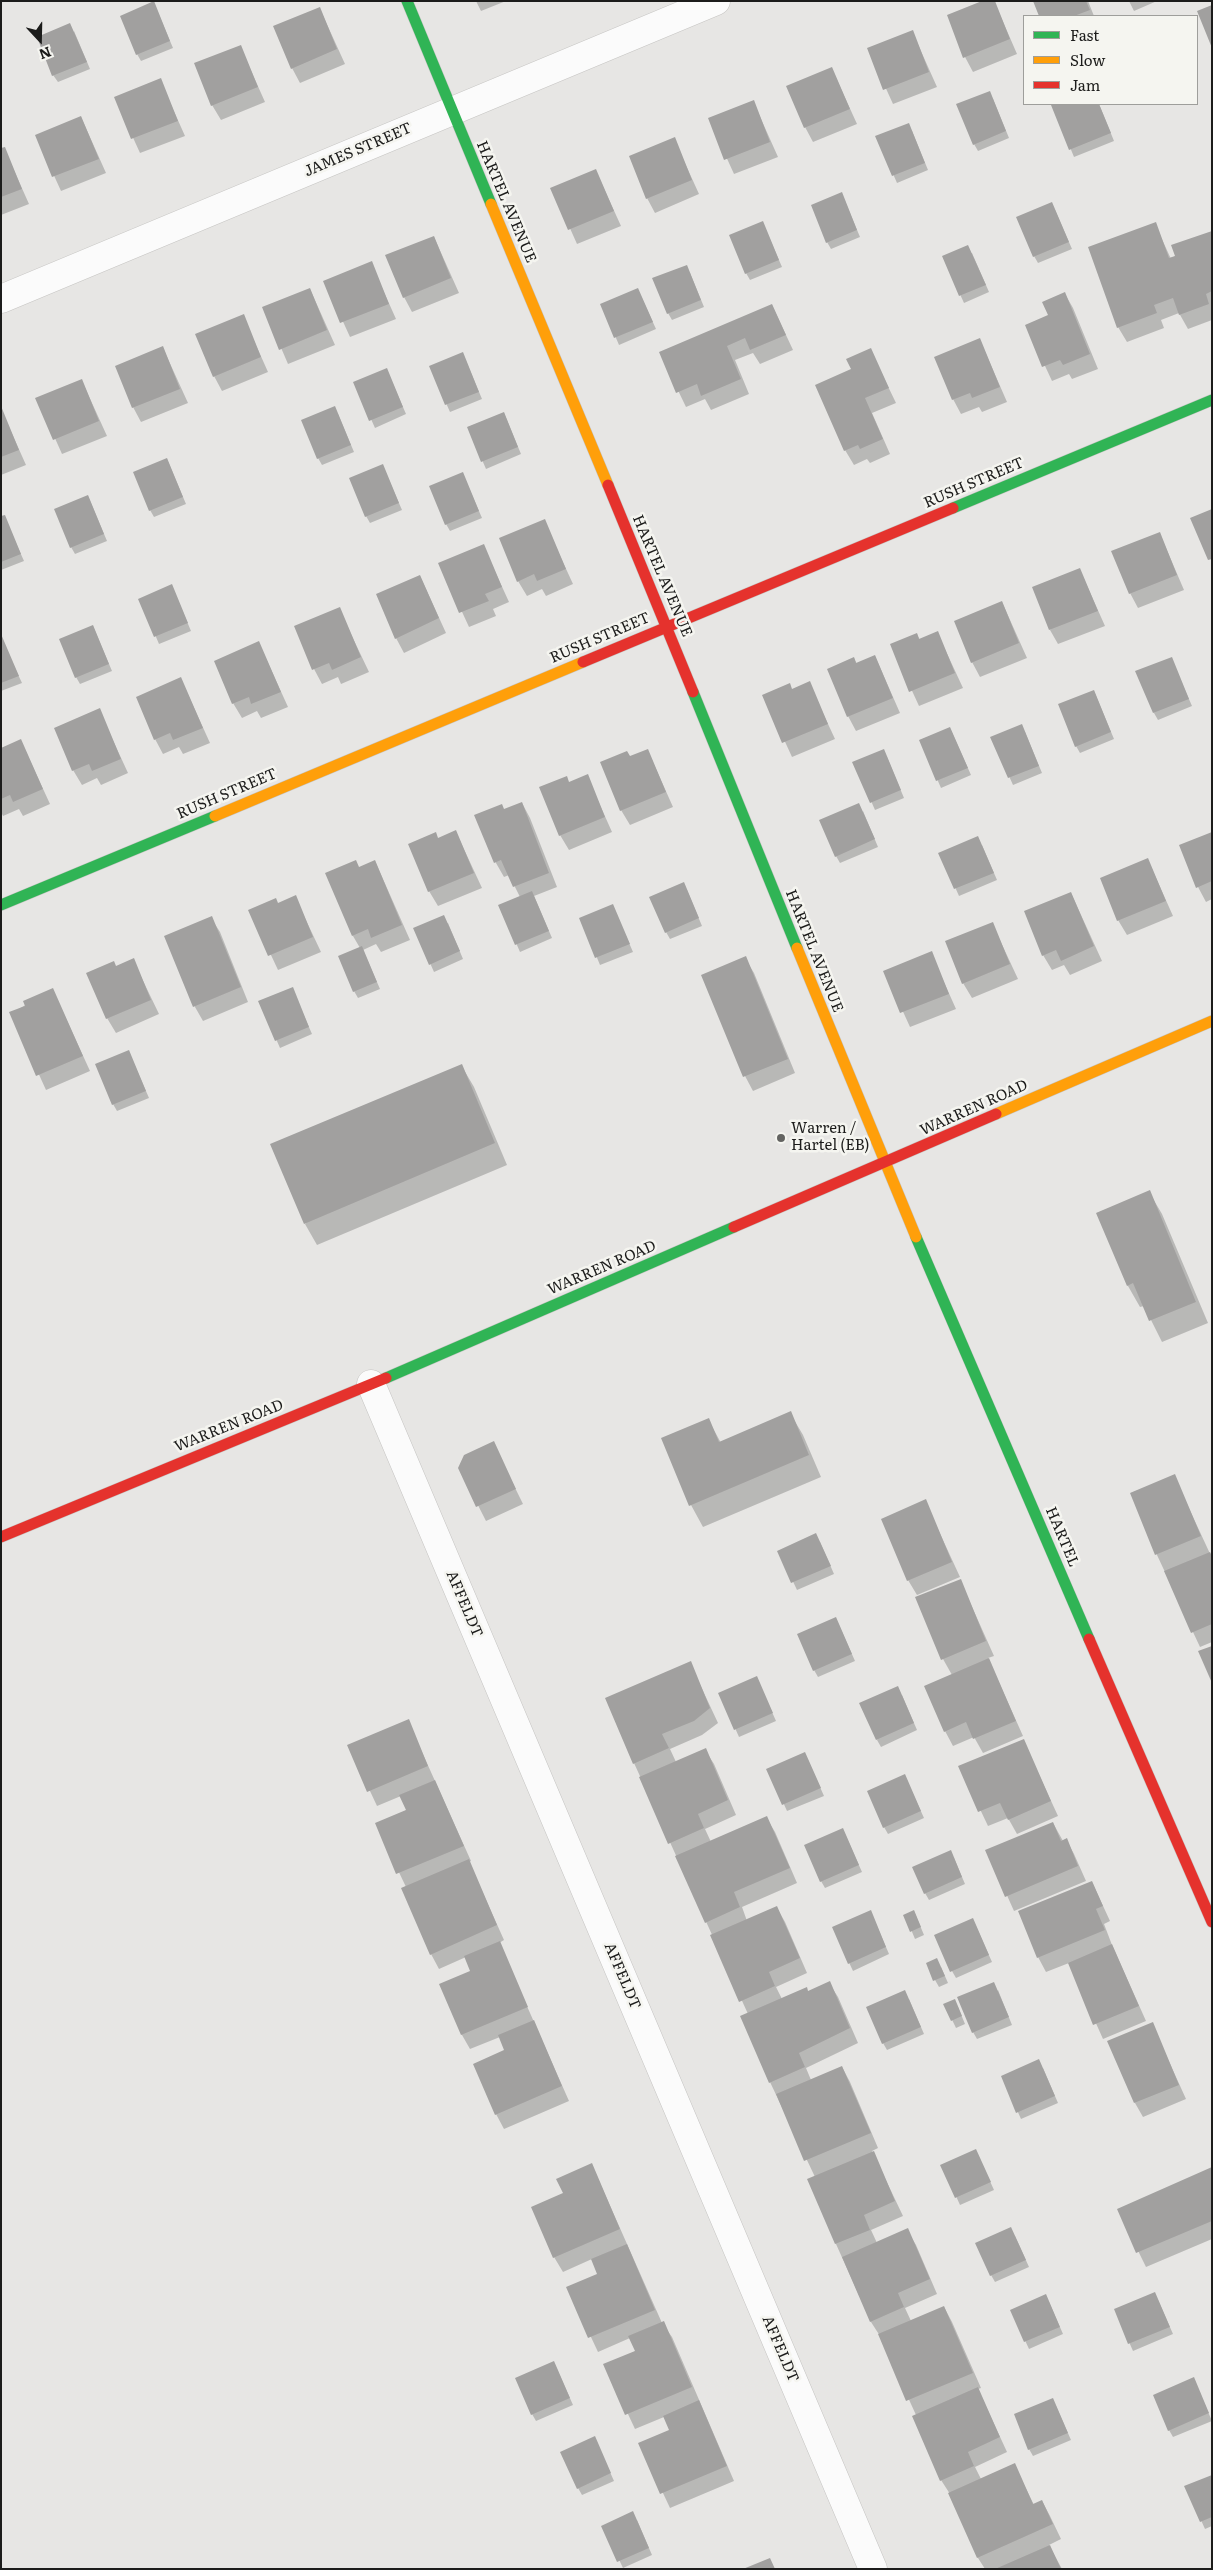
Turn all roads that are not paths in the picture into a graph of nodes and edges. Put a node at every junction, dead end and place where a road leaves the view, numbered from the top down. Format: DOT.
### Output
graph roads {
  1 [pos="407,1"];
  2 [pos="716,1"];
  3 [pos="452,111"];
  4 [pos="1,299"];
  5 [pos="1212,400"];
  6 [pos="667,627"];
  7 [pos="1,905"];
  8 [pos="1212,1021"];
  9 [pos="884,1163"];
  10 [pos="371,1384"];
  11 [pos="1,1537"];
  12 [pos="1212,1922"];
  13 [pos="873,2569"];
  1 -- 3 [label="street, HARTEL AVENUE"];
  2 -- 3 [label="street, JAMES STREET"];
  3 -- 4 [label="street, JAMES STREET"];
  3 -- 6 [label="street, HARTEL AVENUE"];
  5 -- 6 [label="street, RUSH STREET"];
  6 -- 7 [label="street, RUSH STREET"];
  6 -- 9 [label="street, HARTEL AVENUE"];
  8 -- 9 [label="street, WARREN ROAD"];
  9 -- 10 [label="street, WARREN ROAD"];
  9 -- 12 [label="street, HARTEL"];
  10 -- 11 [label="street, WARREN ROAD"];
  10 -- 13 [label="street, AFFELDT"];
}
